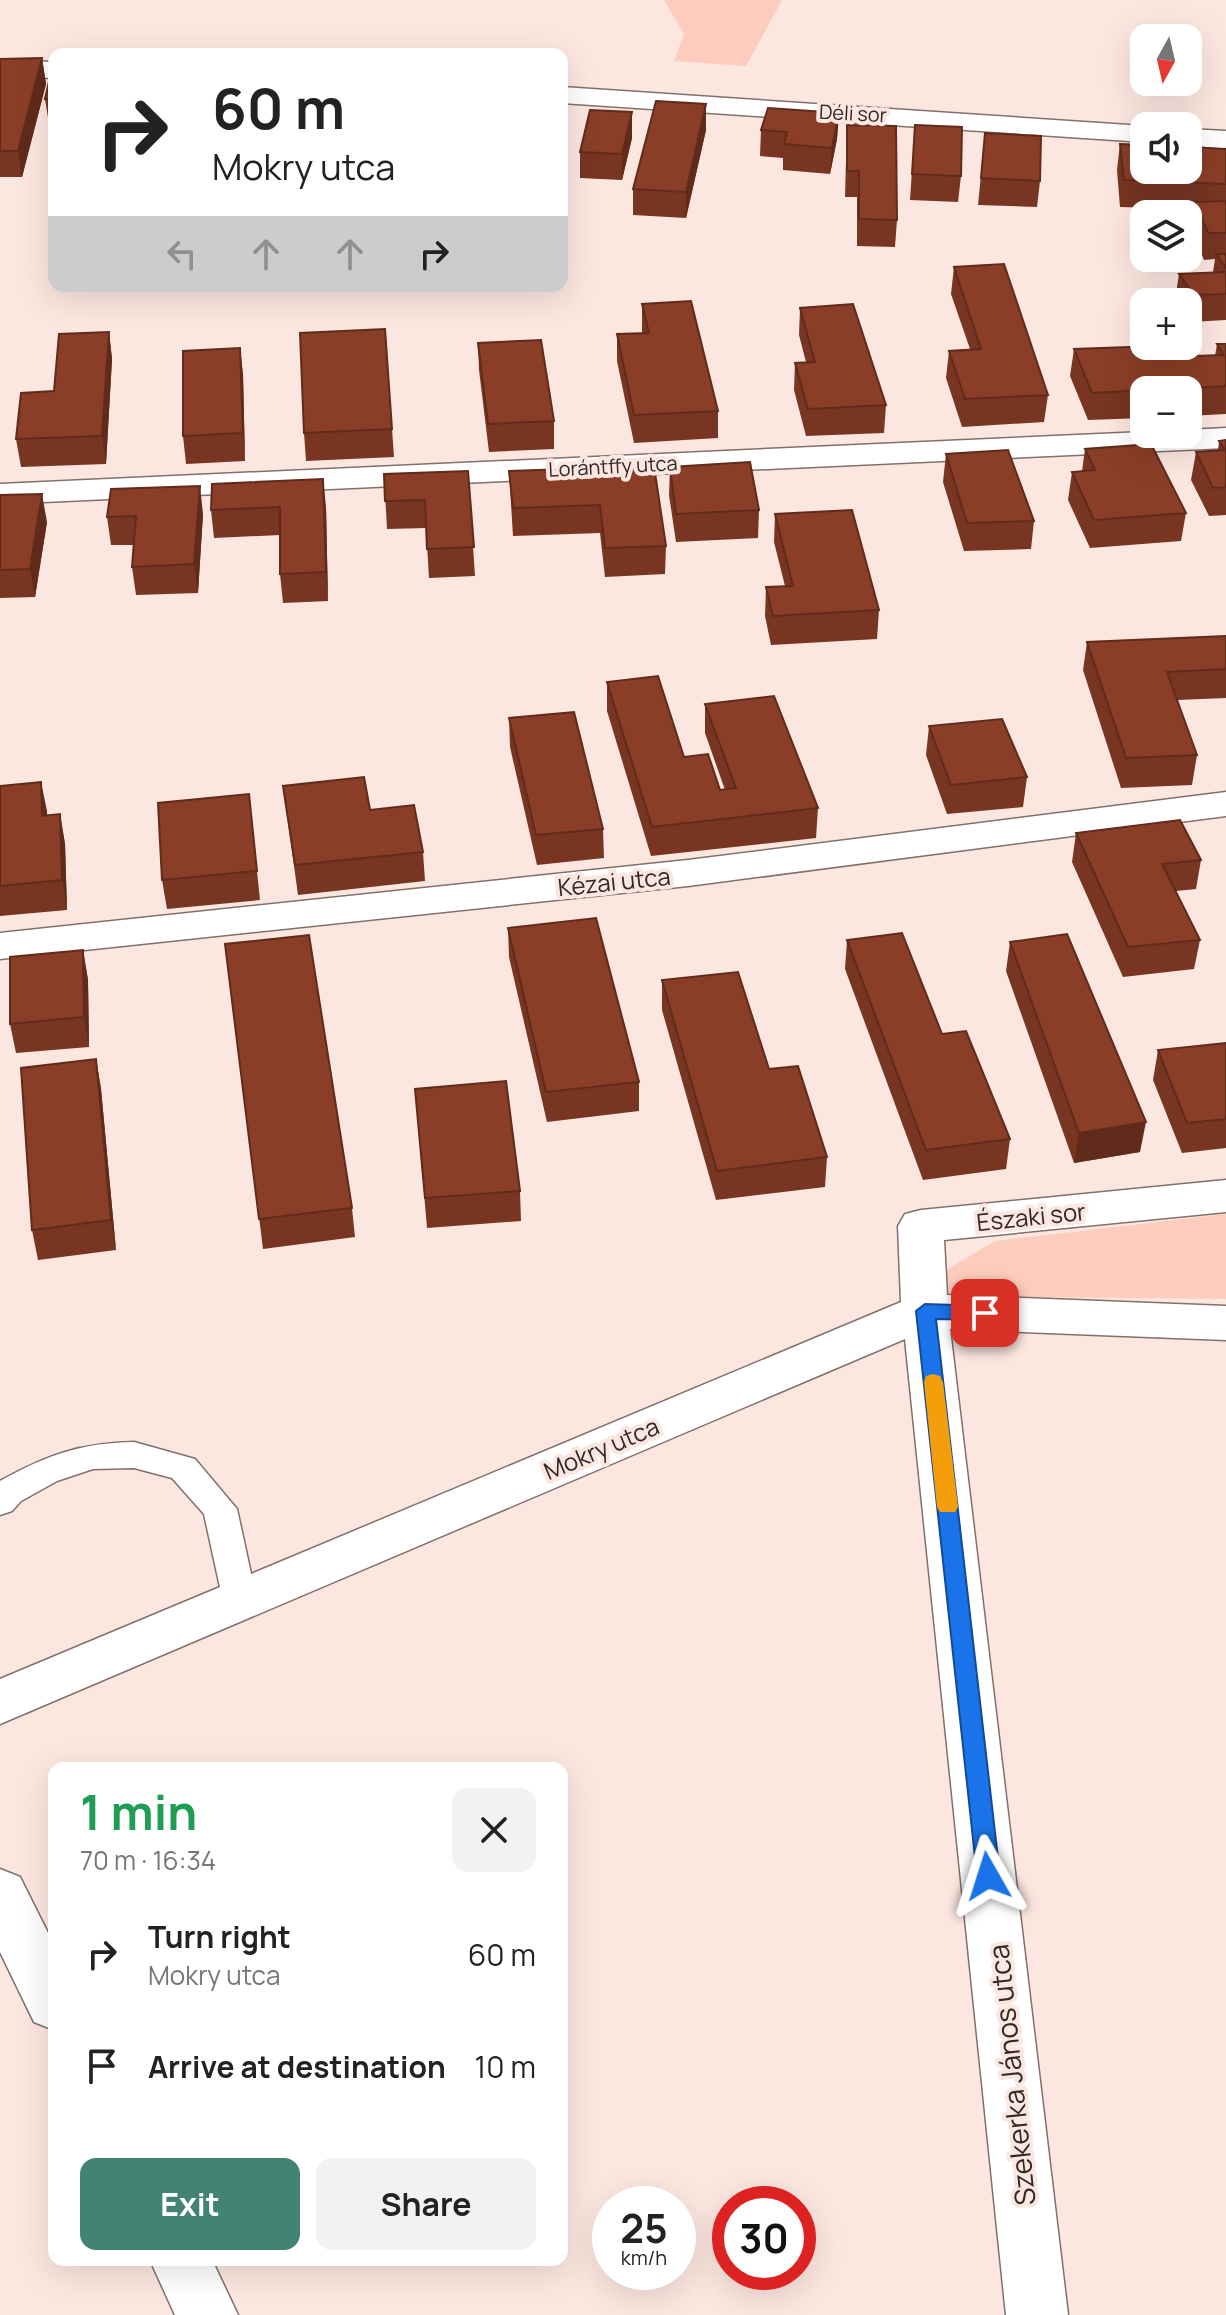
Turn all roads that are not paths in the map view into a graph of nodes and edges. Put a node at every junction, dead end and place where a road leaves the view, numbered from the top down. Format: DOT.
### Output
graph roads {
  1 [pos="0,68"];
  2 [pos="48,70"];
  3 [pos="568,95"];
  4 [pos="1130,133"];
  5 [pos="1202,138"];
  6 [pos="1226,140"];
  7 [pos="1226,438"];
  8 [pos="0,494"];
  9 [pos="1226,804"];
  10 [pos="0,946"];
  11 [pos="1226,1196"];
  12 [pos="925,1311"];
  13 [pos="1226,1323"];
  14 [pos="0,1502"];
  15 [pos="240,1601"];
  16 [pos="0,1702"];
  17 [pos="0,1894"];
  18 [pos="48,1992"];
  19 [pos="183,2266"];
  20 [pos="207,2315"];
  21 [pos="1037,2315"];
  1 -- 2 [label="street"];
  3 -- 4 [label="street, Déli sor"];
  5 -- 6 [label="street"];
  7 -- 8 [label="street, Lorántffy utca"];
  9 -- 10 [label="street, Kézai utca"];
  11 -- 12 [label="street, Északi sor"];
  12 -- 13 [label="street, Mokry utca"];
  12 -- 15 [label="street, Mokry utca"];
  12 -- 21 [label="street, Szekerka János utca"];
  14 -- 15 [label="lane"];
  15 -- 16 [label="street, Mokry utca"];
  17 -- 18 [label="street"];
  19 -- 20 [label="street"];
}
